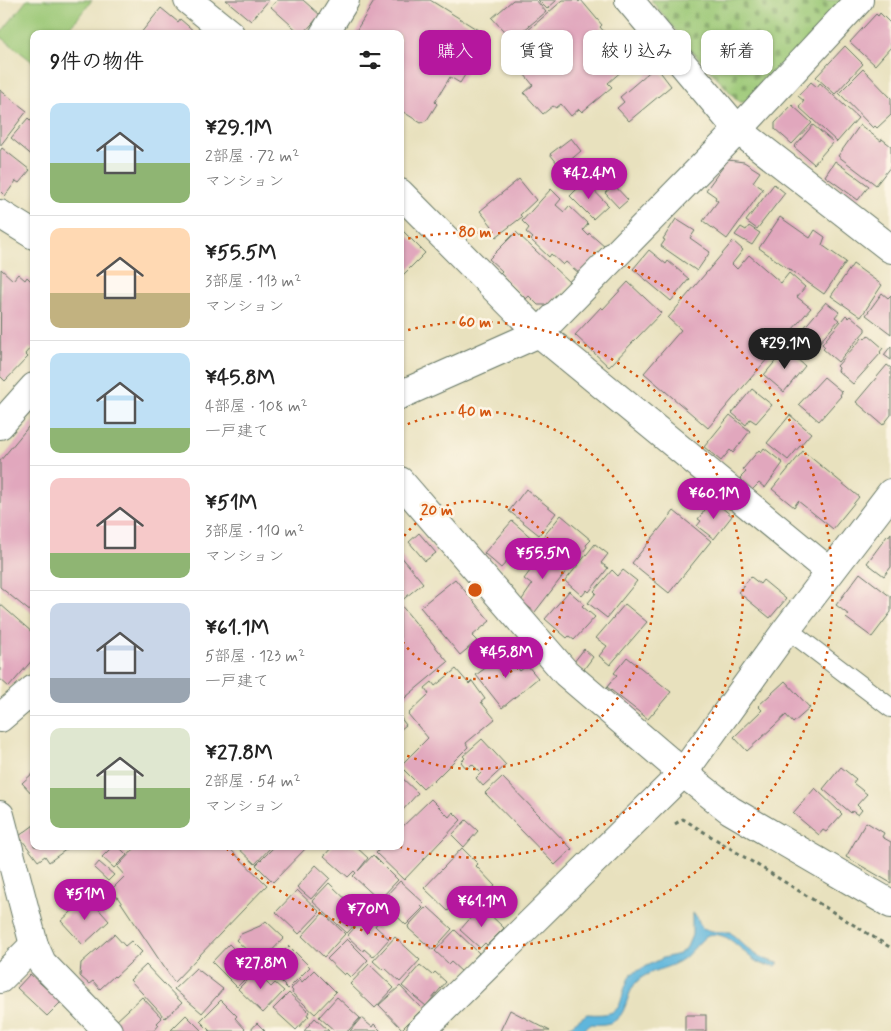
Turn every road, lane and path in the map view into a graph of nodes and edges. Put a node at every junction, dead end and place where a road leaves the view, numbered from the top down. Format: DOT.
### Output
graph roads {
  1 [pos="188,0"];
  2 [pos="346,0"];
  3 [pos="630,0"];
  4 [pos="859,0"];
  5 [pos="225,30"];
  6 [pos="327,30"];
  7 [pos="738,130"];
  8 [pos="404,197"];
  9 [pos="0,214"];
  10 [pos="30,233"];
  11 [pos="891,249"];
  12 [pos="539,333"];
  13 [pos="30,391"];
  14 [pos="404,393"];
  15 [pos="0,425"];
  16 [pos="404,486"];
  17 [pos="891,493"];
  18 [pos="830,572"];
  19 [pos="786,629"];
  20 [pos="30,692"];
  21 [pos="891,708"];
  22 [pos="0,718"];
  23 [pos="683,773"];
  24 [pos="0,815"];
  25 [pos="668,829"];
  26 [pos="891,904"];
  27 [pos="34,945"];
  28 [pos="891,948"];
  29 [pos="0,979"];
  30 [pos="108,1031"];
  31 [pos="421,1031"];
  1 -- 5 [label="street"];
  2 -- 6 [label="street"];
  3 -- 7 [label="street"];
  4 -- 7 [label="street"];
  7 -- 11 [label="street"];
  7 -- 12 [label="street"];
  8 -- 12 [label="street"];
  9 -- 10 [label="street"];
  12 -- 14 [label="street"];
  12 -- 18 [label="street"];
  13 -- 15 [label="street"];
  16 -- 23 [label="street"];
  17 -- 18 [label="street"];
  18 -- 19 [label="street"];
  19 -- 21 [label="lane"];
  19 -- 23 [label="street"];
  20 -- 22 [label="street"];
  23 -- 26 [label="street"];
  23 -- 31 [label="street"];
  24 -- 27 [label="street"];
  25 -- 28 [label="path"];
  27 -- 29 [label="street"];
  27 -- 30 [label="street"];
}
